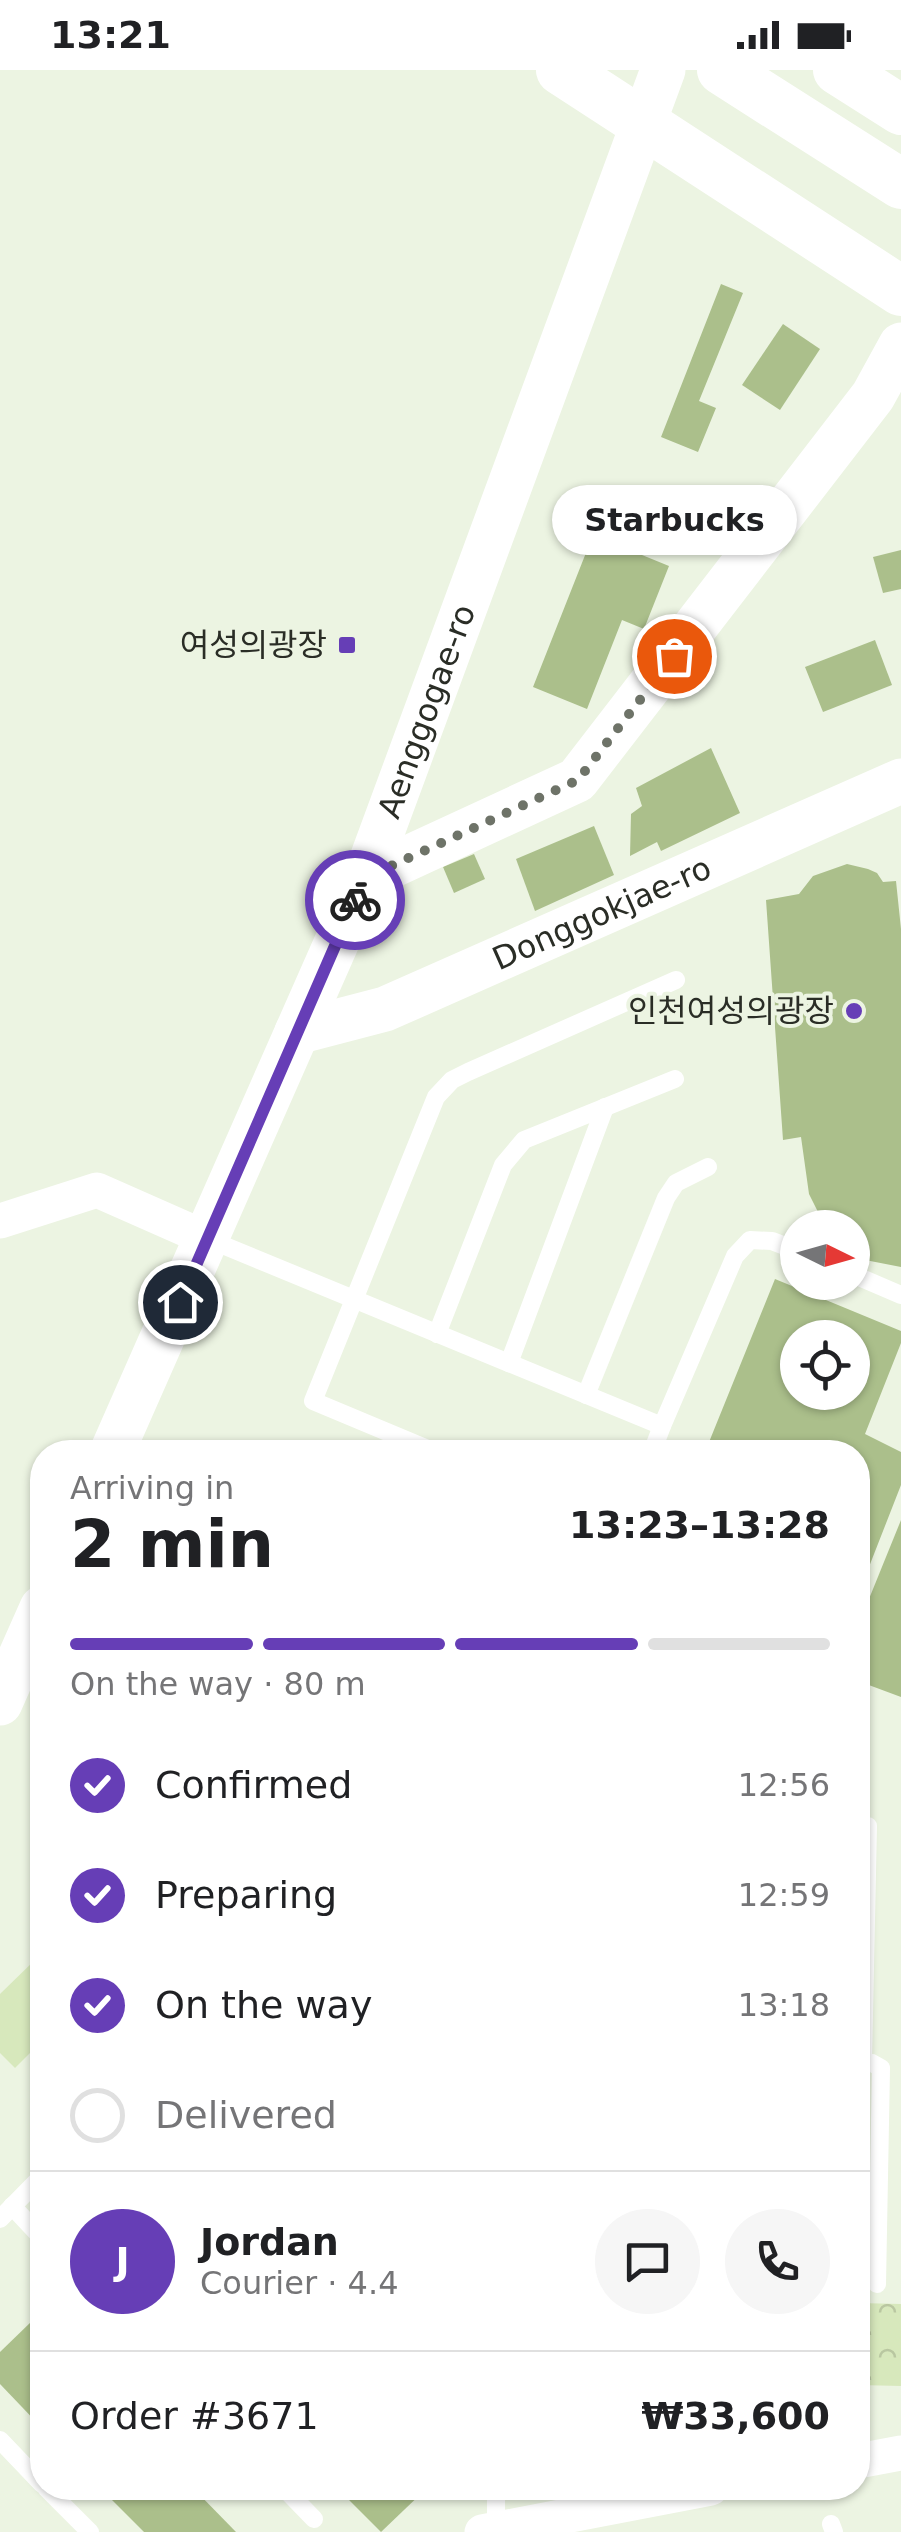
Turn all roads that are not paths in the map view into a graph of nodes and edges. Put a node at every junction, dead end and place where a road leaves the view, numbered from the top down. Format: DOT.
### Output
graph roads {
  1 [pos="561,70"];
  2 [pos="663,70"];
  3 [pos="722,70"];
  4 [pos="838,70"];
  5 [pos="901,110"];
  6 [pos="644,123"];
  7 [pos="901,184"];
  8 [pos="901,292"];
  9 [pos="901,345"];
  10 [pos="901,782"];
  11 [pos="365,878"];
  12 [pos="676,980"];
  13 [pos="297,1032"];
  14 [pos="675,1079"];
  15 [pos="605,1107"];
  16 [pos="708,1167"];
  17 [pos="0,1221"];
  18 [pos="208,1239"];
  19 [pos="780,1244"];
  20 [pos="870,1282"];
  21 [pos="901,1295"];
  22 [pos="356,1300"];
  23 [pos="437,1334"];
  24 [pos="509,1363"];
  25 [pos="586,1395"];
  26 [pos="662,1426"];
  27 [pos="117,1440"];
  28 [pos="405,1440"];
  29 [pos="657,1440"];
  30 [pos="30,1635"];
  31 [pos="0,1703"];
  32 [pos="870,2062"];
  33 [pos="30,2188"];
  34 [pos="6,2212"];
  35 [pos="30,2229"];
  36 [pos="877,2284"];
  37 [pos="0,2440"];
  38 [pos="901,2452"];
  39 [pos="870,2458"];
  40 [pos="30,2471"];
  41 [pos="58,2500"];
  42 [pos="296,2500"];
  43 [pos="494,2500"];
  44 [pos="648,2500"];
  45 [pos="314,2519"];
  46 [pos="489,2530"];
  47 [pos="90,2532"];
  1 -- 6 [label="main road"];
  2 -- 6 [label="street, Aenggogae-ro"];
  3 -- 7 [label="main road"];
  4 -- 5 [label="main road"];
  6 -- 8 [label="main road"];
  6 -- 11 [label="street, Aenggogae-ro"];
  9 -- 11 [label="street"];
  10 -- 13 [label="street, Donggokjae-ro"];
  11 -- 13 [label="street, Aenggogae-ro"];
  12 -- 22 [label="lane"];
  13 -- 18 [label="street, Aenggogae-ro"];
  14 -- 15 [label="lane"];
  15 -- 23 [label="lane"];
  15 -- 24 [label="lane"];
  16 -- 25 [label="lane"];
  17 -- 18 [label="street"];
  18 -- 22 [label="lane"];
  18 -- 27 [label="street, Aenggogae-ro"];
  19 -- 26 [label="lane"];
  20 -- 21 [label="lane"];
  22 -- 23 [label="lane"];
  22 -- 28 [label="lane"];
  23 -- 24 [label="lane"];
  24 -- 25 [label="lane"];
  25 -- 26 [label="lane"];
  26 -- 29 [label="lane"];
  30 -- 31 [label="street"];
  32 -- 36 [label="lane"];
  33 -- 34 [label="lane"];
  34 -- 35 [label="lane"];
  37 -- 40 [label="lane"];
  38 -- 39 [label="street"];
  41 -- 47 [label="lane"];
  42 -- 45 [label="lane"];
  43 -- 46 [label="lane"];
  44 -- 46 [label="street"];
}
